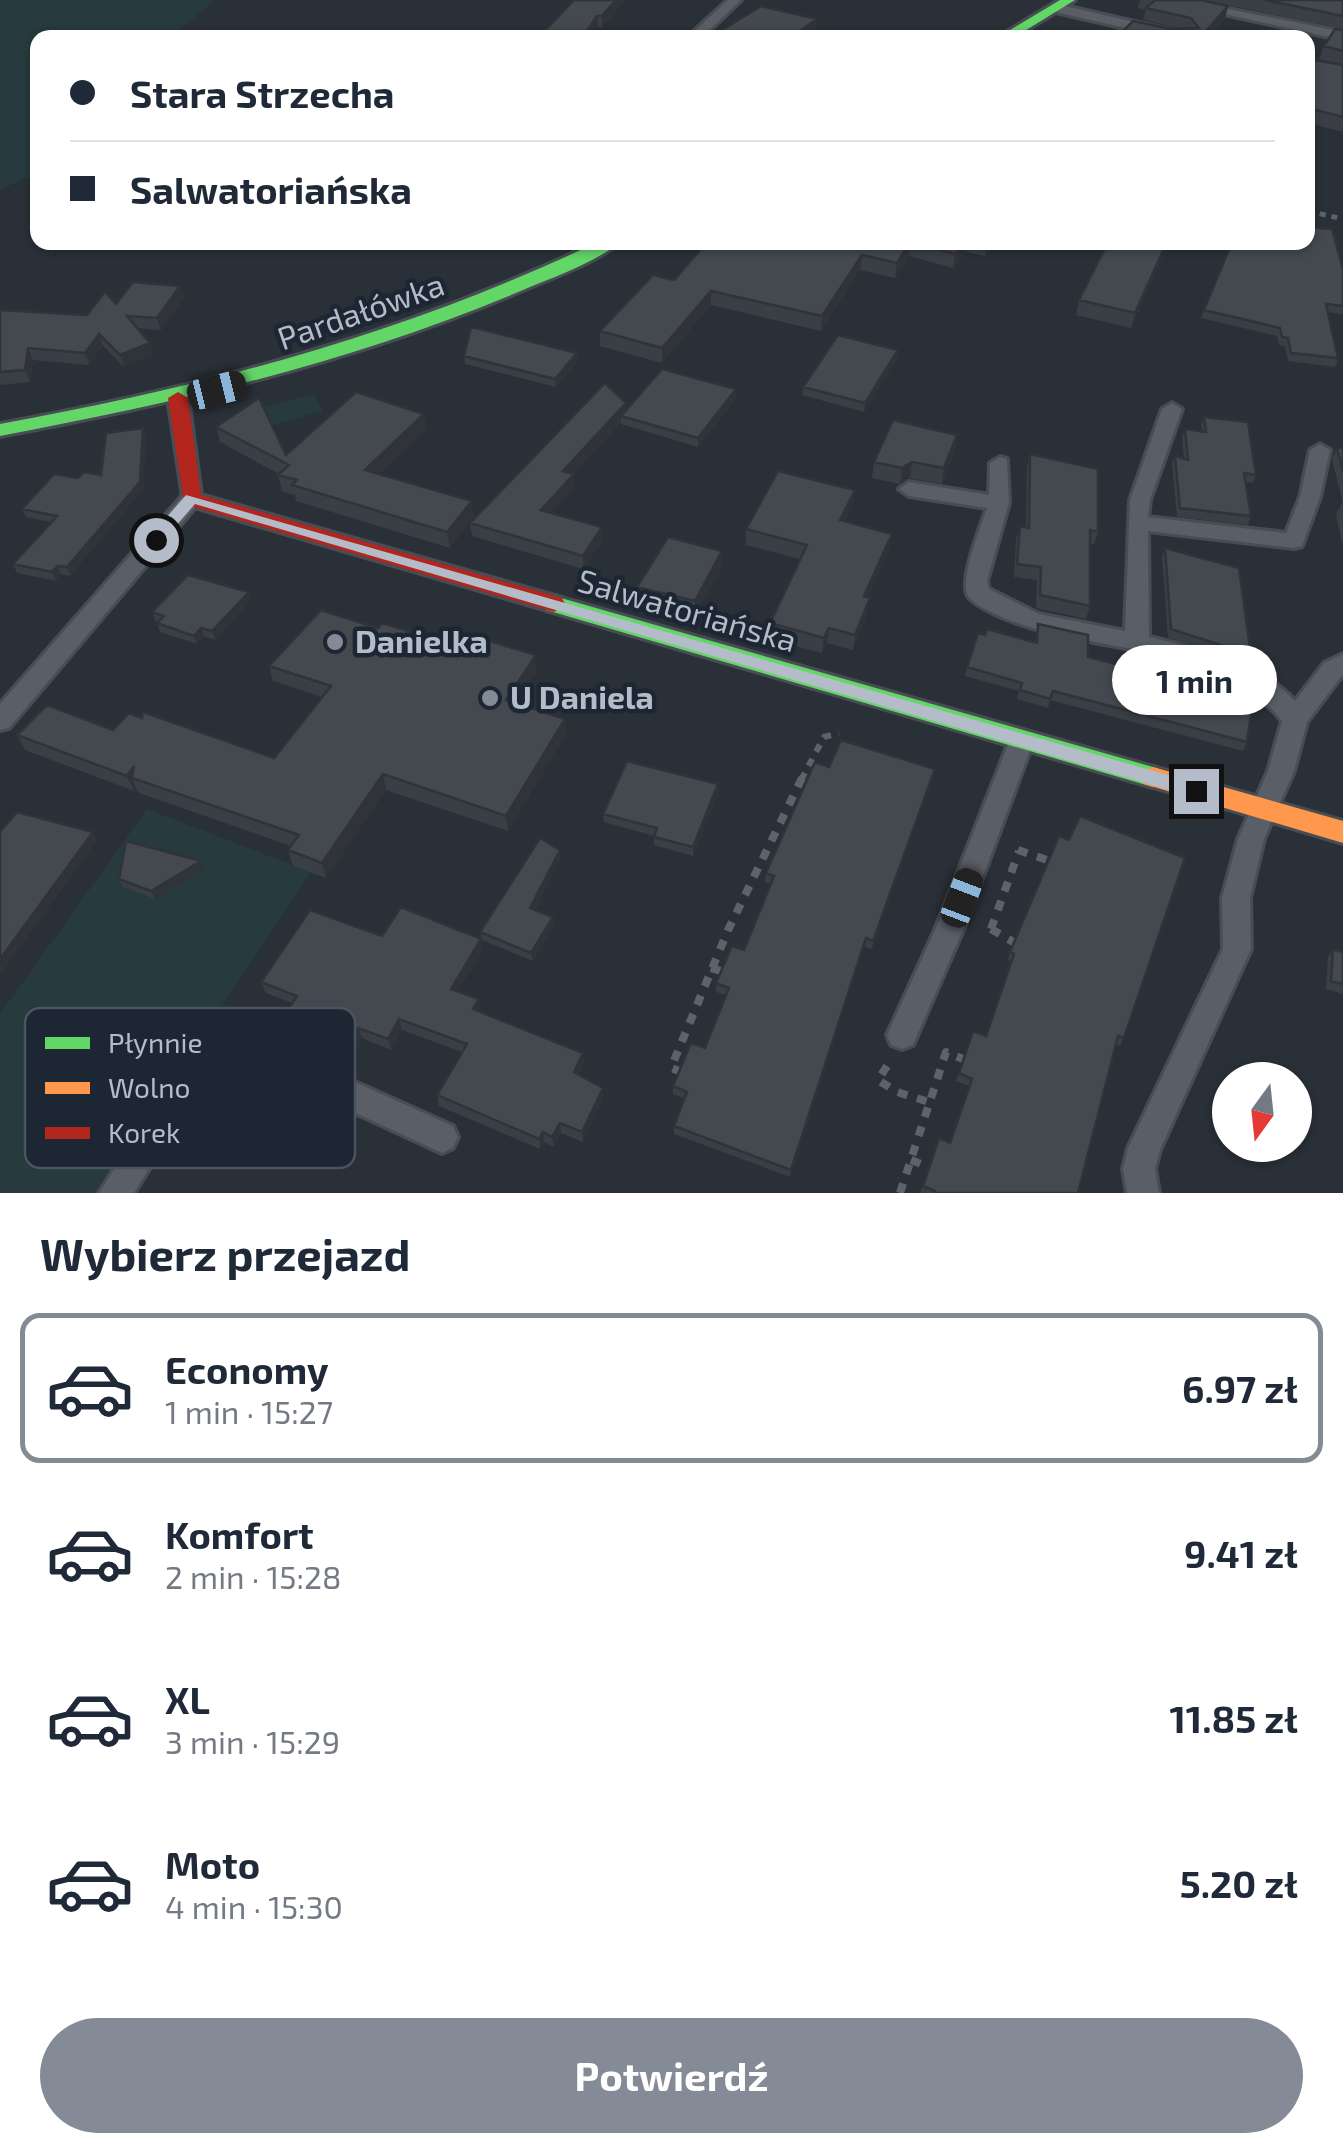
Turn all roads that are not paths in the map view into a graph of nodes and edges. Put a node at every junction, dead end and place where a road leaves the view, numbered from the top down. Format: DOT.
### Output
graph roads {
  1 [pos="736,0"];
  2 [pos="1166,0"];
  3 [pos="1062,4"];
  4 [pos="701,30"];
  5 [pos="1017,30"];
  6 [pos="1158,30"];
  7 [pos="1314,30"];
  8 [pos="1315,30"];
  9 [pos="1343,36"];
  10 [pos="595,250"];
  11 [pos="178,398"];
  12 [pos="1172,410"];
  13 [pos="0,430"];
  14 [pos="1320,450"];
  15 [pos="1000,462"];
  16 [pos="909,490"];
  17 [pos="192,498"];
  18 [pos="999,503"];
  19 [pos="1138,523"];
  20 [pos="1140,642"];
  21 [pos="1343,662"];
  22 [pos="0,721"];
  23 [pos="1292,731"];
  24 [pos="1022,742"];
  25 [pos="1264,810"];
  26 [pos="1343,832"];
  27 [pos="902,1035"];
  28 [pos="355,1097"];
  29 [pos="442,1137"];
  30 [pos="131,1168"];
  31 [pos="115,1193"];
  32 [pos="1143,1193"];
  1 -- 4 [label="lane"];
  2 -- 7 [label="lane"];
  3 -- 5 [label="street"];
  3 -- 6 [label="lane"];
  8 -- 9 [label="lane"];
  10 -- 11 [label="street, Pardałówka"];
  11 -- 13 [label="street, Pardałówka"];
  11 -- 17 [label="street"];
  12 -- 19 [label="lane"];
  14 -- 19 [label="lane"];
  15 -- 18 [label="lane"];
  16 -- 18 [label="lane"];
  17 -- 22 [label="lane"];
  17 -- 24 [label="street, Salwatoriańska"];
  18 -- 20 [label="lane"];
  19 -- 20 [label="lane"];
  20 -- 23 [label="lane"];
  21 -- 23 [label="lane"];
  23 -- 25 [label="lane"];
  24 -- 25 [label="street, Salwatoriańska"];
  24 -- 27 [label="lane"];
  25 -- 26 [label="street, Salwatoriańska"];
  25 -- 32 [label="lane"];
  28 -- 29 [label="lane"];
  30 -- 31 [label="lane"];
}
